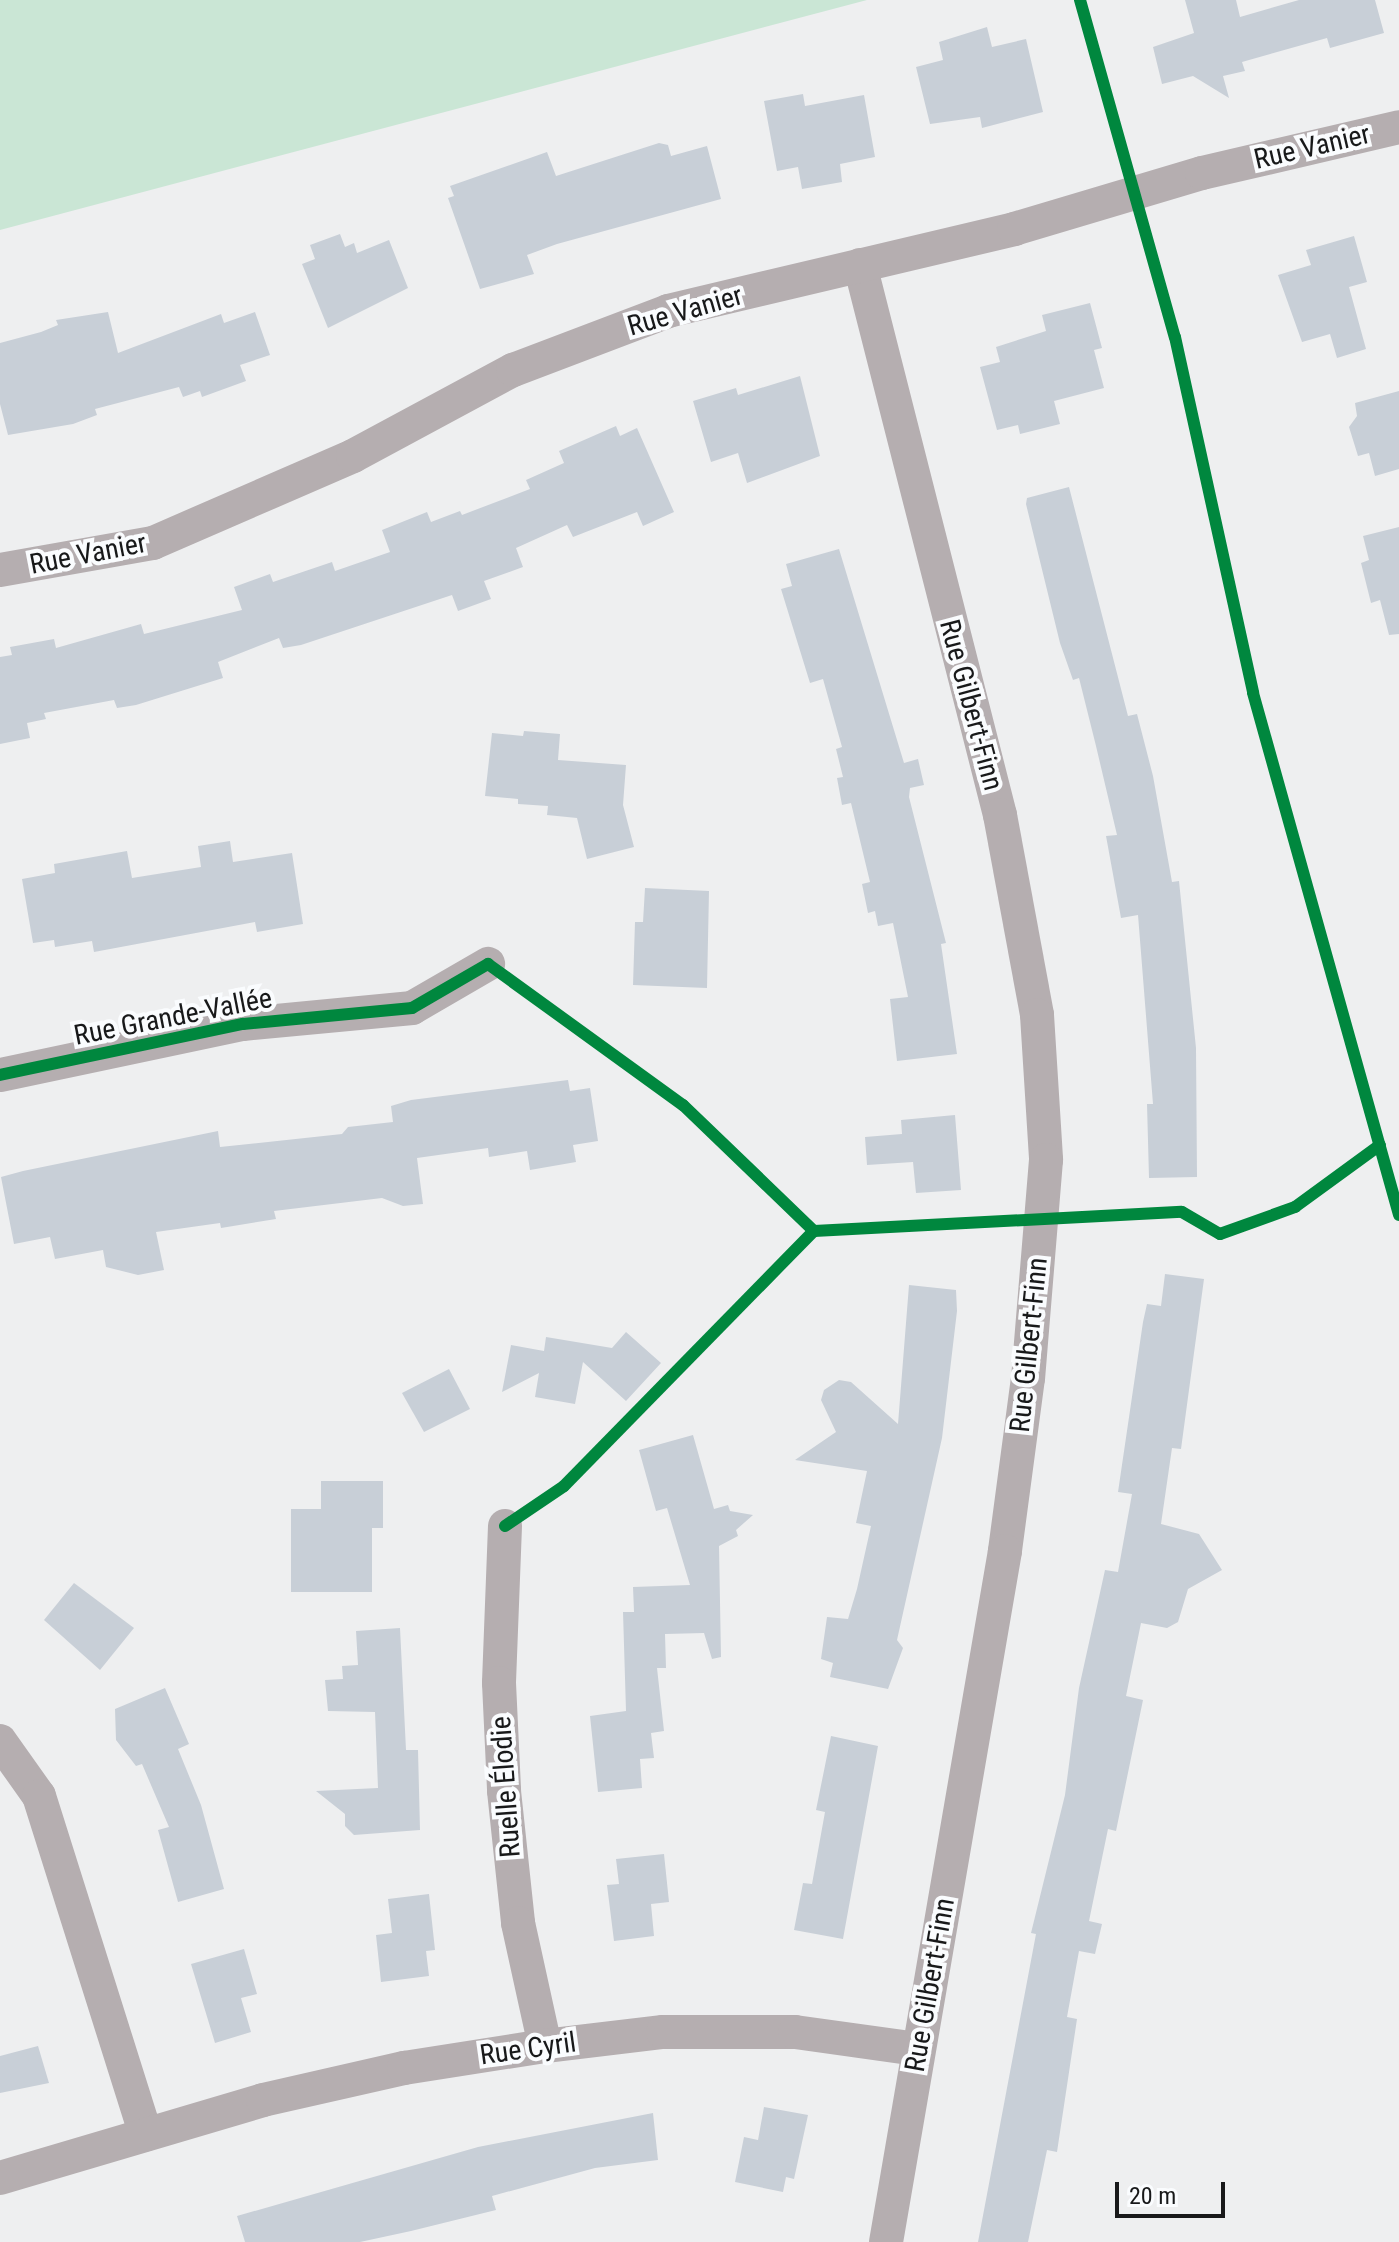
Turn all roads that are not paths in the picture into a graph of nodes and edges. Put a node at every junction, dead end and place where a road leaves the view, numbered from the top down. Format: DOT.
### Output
graph roads {
  1 [pos="1399,127"];
  2 [pos="860,265"];
  3 [pos="0,570"];
  4 [pos="488,964"];
  5 [pos="0,1075"];
  6 [pos="505,1526"];
  7 [pos="0,1741"];
  8 [pos="545,2046"];
  9 [pos="918,2049"];
  10 [pos="146,2135"];
  11 [pos="0,2178"];
  12 [pos="886,2242"];
  1 -- 2 [label="street, Rue Vanier"];
  2 -- 3 [label="street, Rue Vanier"];
  2 -- 9 [label="street, Rue Gilbert-Finn"];
  4 -- 5 [label="street, Rue Grande-Vallée"];
  6 -- 8 [label="street, Ruelle Élodie"];
  7 -- 10 [label="street"];
  8 -- 9 [label="street, Rue Cyril"];
  8 -- 10 [label="street, Rue Cyril"];
  9 -- 12 [label="street, Rue Gilbert-Finn"];
  10 -- 11 [label="street, Rue Cyril"];
}
